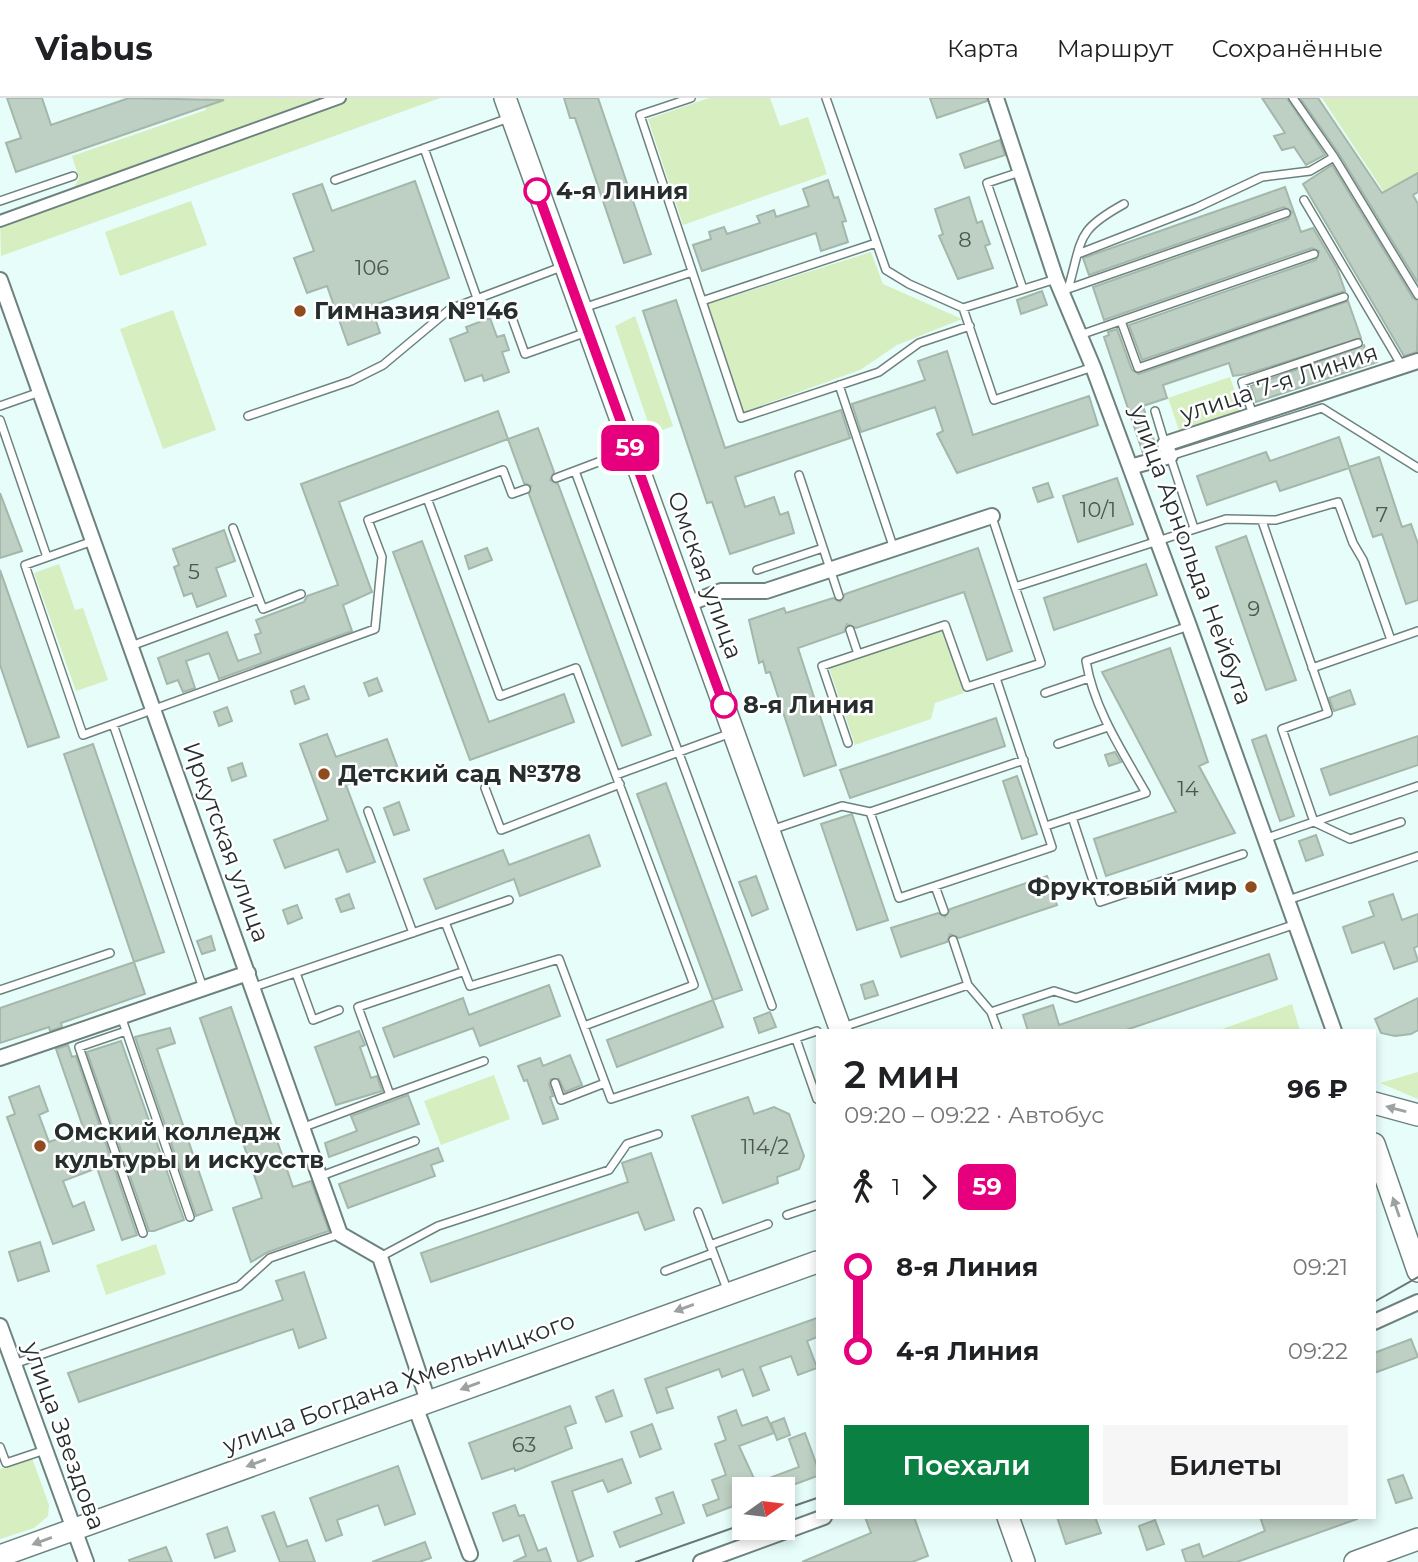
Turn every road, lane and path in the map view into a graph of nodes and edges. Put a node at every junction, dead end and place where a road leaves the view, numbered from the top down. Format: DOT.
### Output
graph roads {
  1 [pos="340,98"];
  2 [pos="691,98"];
  3 [pos="826,98"];
  4 [pos="996,98"];
  5 [pos="1293,98"];
  6 [pos="508,107"];
  7 [pos="424,148"];
  8 [pos="1334,157"];
  9 [pos="1021,172"];
  10 [pos="73,176"];
  11 [pos="335,180"];
  12 [pos="1304,200"];
  13 [pos="0,201"];
  14 [pos="1124,204"];
  15 [pos="1286,213"];
  16 [pos="0,221"];
  17 [pos="876,243"];
  18 [pos="1078,254"];
  19 [pos="1314,254"];
  20 [pos="564,266"];
  21 [pos="692,272"];
  22 [pos="0,280"];
  23 [pos="1062,286"];
  24 [pos="1023,289"];
  25 [pos="1418,295"];
  26 [pos="1344,297"];
  27 [pos="477,298"];
  28 [pos="702,301"];
  29 [pos="963,308"];
  30 [pos="580,310"];
  31 [pos="512,318"];
  32 [pos="1121,320"];
  33 [pos="970,326"];
  34 [pos="588,331"];
  35 [pos="1080,335"];
  36 [pos="1358,343"];
  37 [pos="1418,361"];
  38 [pos="1402,366"];
  39 [pos="1093,367"];
  40 [pos="839,385"];
  41 [pos="40,392"];
  42 [pos="0,406"];
  43 [pos="1154,411"];
  44 [pos="1254,415"];
  45 [pos="248,416"];
  46 [pos="0,420"];
  47 [pos="4,442"];
  48 [pos="631,450"];
  49 [pos="1168,450"];
  50 [pos="1130,467"];
  51 [pos="1418,468"];
  52 [pos="575,471"];
  53 [pos="799,475"];
  54 [pos="556,478"];
  55 [pos="526,489"];
  56 [pos="427,498"];
  57 [pos="992,516"];
  58 [pos="1262,521"];
  59 [pos="233,528"];
  60 [pos="1194,528"];
  61 [pos="1157,539"];
  62 [pos="94,541"];
  63 [pos="823,548"];
  64 [pos="894,549"];
  65 [pos="47,557"];
  66 [pos="757,570"];
  67 [pos="830,570"];
  68 [pos="1015,587"];
  69 [pos="301,594"];
  70 [pos="839,596"];
  71 [pos="259,599"];
  72 [pos="688,604"];
  73 [pos="1189,626"];
  74 [pos="850,630"];
  75 [pos="1418,631"];
  76 [pos="1391,640"];
  77 [pos="131,646"];
  78 [pos="858,654"];
  79 [pos="1312,668"];
  80 [pos="996,678"];
  81 [pos="1089,678"];
  82 [pos="1045,693"];
  83 [pos="154,710"];
  84 [pos="113,724"];
  85 [pos="1108,727"];
  86 [pos="734,732"];
  87 [pos="848,743"];
  88 [pos="1058,744"];
  89 [pos="678,752"];
  90 [pos="1024,760"];
  91 [pos="616,775"];
  92 [pos="620,784"];
  93 [pos="1418,786"];
  94 [pos="485,788"];
  95 [pos="368,811"];
  96 [pos="870,812"];
  97 [pos="1072,817"];
  98 [pos="1314,822"];
  99 [pos="1401,822"];
  100 [pos="1046,826"];
  101 [pos="769,830"];
  102 [pos="1267,838"];
  103 [pos="1243,854"];
  104 [pos="1418,856"];
  105 [pos="935,886"];
  106 [pos="509,900"];
  107 [pos="1288,900"];
  108 [pos="944,911"];
  109 [pos="445,922"];
  110 [pos="1296,924"];
  111 [pos="413,933"];
  112 [pos="953,940"];
  113 [pos="110,953"];
  114 [pos="462,972"];
  115 [pos="248,973"];
  116 [pos="296,973"];
  117 [pos="968,985"];
  118 [pos="254,987"];
  119 [pos="203,988"];
  120 [pos="0,990"];
  121 [pos="772,1006"];
  122 [pos="339,1010"];
  123 [pos="992,1012"];
  124 [pos="121,1016"];
  125 [pos="584,1026"];
  126 [pos="840,1027"];
  127 [pos="997,1029"];
  128 [pos="1333,1029"];
  129 [pos="126,1031"];
  130 [pos="816,1031"];
  131 [pos="796,1039"];
  132 [pos="0,1058"];
  133 [pos="484,1061"];
  134 [pos="555,1083"];
  135 [pos="605,1083"];
  136 [pos="390,1095"];
  137 [pos="816,1096"];
  138 [pos="1376,1104"];
  139 [pos="1418,1115"];
  140 [pos="304,1127"];
  141 [pos="658,1134"];
  142 [pos="415,1141"];
  143 [pos="1376,1150"];
  144 [pos="321,1176"];
  145 [pos="816,1205"];
  146 [pos="698,1212"];
  147 [pos="787,1215"];
  148 [pos="190,1217"];
  149 [pos="768,1224"];
  150 [pos="143,1233"];
  151 [pos="340,1234"];
  152 [pos="712,1249"];
  153 [pos="380,1257"];
  154 [pos="816,1262"];
  155 [pos="1418,1270"];
  156 [pos="665,1271"];
  157 [pos="728,1292"];
  158 [pos="1418,1302"];
  159 [pos="1376,1321"];
  160 [pos="0,1326"];
  161 [pos="8,1360"];
  162 [pos="422,1404"];
  163 [pos="0,1447"];
  164 [pos="45,1450"];
  165 [pos="819,1519"];
  166 [pos="1009,1519"];
  167 [pos="74,1529"];
  168 [pos="1418,1539"];
  169 [pos="470,1554"];
  170 [pos="0,1556"];
  171 [pos="86,1562"];
  172 [pos="701,1562"];
  173 [pos="1024,1562"];
  174 [pos="1355,1562"];
  1 -- 16 [label="street"];
  2 -- 21 [label="lane"];
  3 -- 17 [label="lane"];
  4 -- 9 [label="street, улица Арнольда Нейбута"];
  5 -- 8 [label="lane"];
  6 -- 7 [label="lane"];
  6 -- 20 [label="main road, Омская улица"];
  7 -- 11 [label="lane"];
  7 -- 27 [label="lane"];
  8 -- 18 [label="lane"];
  8 -- 25 [label="lane"];
  9 -- 23 [label="street, улица Арнольда Нейбута"];
  9 -- 24 [label="lane"];
  10 -- 13 [label="lane"];
  12 -- 38 [label="lane"];
  14 -- 18 [label="lane"];
  15 -- 23 [label="lane"];
  17 -- 28 [label="lane"];
  17 -- 29 [label="lane"];
  18 -- 23 [label="lane"];
  19 -- 32 [label="lane"];
  20 -- 27 [label="lane"];
  20 -- 30 [label="main road, Омская улица"];
  21 -- 28 [label="lane"];
  21 -- 30 [label="lane"];
  22 -- 41 [label="street, Иркутская улица"];
  23 -- 24 [label="lane"];
  23 -- 35 [label="street, улица Арнольда Нейбута"];
  24 -- 29 [label="lane"];
  26 -- 32 [label="lane"];
  27 -- 45 [label="lane"];
  28 -- 40 [label="lane"];
  29 -- 33 [label="lane"];
  30 -- 34 [label="main road, Омская улица"];
  31 -- 34 [label="lane"];
  32 -- 35 [label="lane"];
  33 -- 39 [label="lane"];
  33 -- 40 [label="lane"];
  34 -- 48 [label="main road, Омская улица"];
  35 -- 39 [label="street, улица Арнольда Нейбута"];
  36 -- 44 [label="lane"];
  37 -- 38 [label="street, улица 7-я Линия"];
  38 -- 44 [label="street, улица 7-я Линия"];
  39 -- 50 [label="street, улица Арнольда Нейбута"];
  40 -- 64 [label="lane"];
  41 -- 42 [label="lane"];
  41 -- 62 [label="street, Иркутская улица"];
  43 -- 49 [label="lane"];
  44 -- 49 [label="street, улица 7-я Линия"];
  46 -- 47 [label="lane"];
  47 -- 65 [label="lane"];
  48 -- 52 [label="lane"];
  48 -- 72 [label="main road, Омская улица"];
  49 -- 50 [label="street, улица 7-я Линия"];
  49 -- 51 [label="lane"];
  49 -- 60 [label="lane"];
  50 -- 61 [label="street, улица Арнольда Нейбута"];
  52 -- 54 [label="lane"];
  52 -- 89 [label="lane"];
  53 -- 63 [label="lane"];
  55 -- 56 [label="lane"];
  56 -- 83 [label="lane"];
  56 -- 91 [label="lane"];
  57 -- 64 [label="street"];
  57 -- 68 [label="lane"];
  58 -- 60 [label="lane"];
  58 -- 76 [label="lane"];
  58 -- 79 [label="lane"];
  59 -- 71 [label="lane"];
  60 -- 61 [label="lane"];
  61 -- 68 [label="lane"];
  61 -- 73 [label="street, улица Арнольда Нейбута"];
  62 -- 65 [label="lane"];
  62 -- 77 [label="street, Иркутская улица"];
  63 -- 66 [label="lane"];
  63 -- 67 [label="lane"];
  64 -- 67 [label="street"];
  65 -- 84 [label="lane"];
  67 -- 70 [label="lane"];
  67 -- 72 [label="street"];
  68 -- 80 [label="lane"];
  69 -- 71 [label="lane"];
  71 -- 77 [label="lane"];
  72 -- 86 [label="main road, Омская улица"];
  73 -- 81 [label="lane"];
  73 -- 102 [label="street, улица Арнольда Нейбута"];
  74 -- 78 [label="lane"];
  75 -- 76 [label="lane"];
  76 -- 79 [label="lane"];
  77 -- 83 [label="street, Иркутская улица"];
  78 -- 80 [label="lane"];
  78 -- 87 [label="lane"];
  79 -- 98 [label="lane"];
  80 -- 90 [label="lane"];
  81 -- 82 [label="lane"];
  81 -- 85 [label="lane"];
  83 -- 84 [label="lane"];
  83 -- 115 [label="street, Иркутская улица"];
  84 -- 119 [label="lane"];
  85 -- 88 [label="lane"];
  85 -- 97 [label="lane"];
  86 -- 89 [label="lane"];
  86 -- 101 [label="main road, Омская улица"];
  89 -- 91 [label="lane"];
  89 -- 121 [label="lane"];
  90 -- 96 [label="lane"];
  90 -- 100 [label="lane"];
  91 -- 92 [label="lane"];
  92 -- 94 [label="lane"];
  92 -- 125 [label="lane"];
  93 -- 98 [label="lane"];
  95 -- 111 [label="lane"];
  96 -- 101 [label="lane"];
  96 -- 105 [label="lane"];
  97 -- 100 [label="lane"];
  97 -- 103 [label="lane"];
  98 -- 99 [label="lane"];
  98 -- 102 [label="lane"];
  100 -- 105 [label="lane"];
  101 -- 126 [label="main road, Омская улица"];
  102 -- 107 [label="street, улица Арнольда Нейбута"];
  104 -- 107 [label="lane"];
  105 -- 108 [label="lane"];
  106 -- 109 [label="lane"];
  107 -- 110 [label="street, улица Арнольда Нейбута"];
  109 -- 111 [label="lane"];
  109 -- 114 [label="lane"];
  110 -- 123 [label="lane"];
  110 -- 128 [label="street, улица Арнольда Нейбута"];
  111 -- 116 [label="lane"];
  112 -- 117 [label="lane"];
  113 -- 120 [label="lane"];
  114 -- 125 [label="lane"];
  114 -- 136 [label="lane"];
  115 -- 118 [label="street, Иркутская улица"];
  115 -- 119 [label="street"];
  116 -- 118 [label="lane"];
  116 -- 122 [label="lane"];
  117 -- 123 [label="lane"];
  117 -- 126 [label="lane"];
  118 -- 140 [label="street, Иркутская улица"];
  119 -- 124 [label="street"];
  123 -- 127 [label="lane"];
  124 -- 129 [label="lane"];
  124 -- 132 [label="street"];
  125 -- 135 [label="lane"];
  129 -- 148 [label="lane"];
  129 -- 150 [label="lane"];
  130 -- 131 [label="lane"];
  131 -- 135 [label="lane"];
  131 -- 137 [label="lane"];
  133 -- 136 [label="lane"];
  134 -- 135 [label="lane"];
  136 -- 140 [label="lane"];
  139 -- 138 [label="main road, one-way"];
  140 -- 144 [label="street, Иркутская улица"];
  141 -- 153 [label="lane"];
  142 -- 144 [label="lane"];
  155 -- 143 [label="main road, one-way"];
  144 -- 151 [label="street, Иркутская улица"];
  145 -- 147 [label="lane"];
  146 -- 152 [label="lane"];
  149 -- 152 [label="lane"];
  151 -- 153 [label="street"];
  151 -- 161 [label="lane"];
  152 -- 156 [label="lane"];
  152 -- 157 [label="lane"];
  153 -- 162 [label="street"];
  154 -- 157 [label="main road, улица Богдана Хмельницкого"];
  157 -- 162 [label="main road, улица Богдана Хмельницкого, one-way"];
  158 -- 159 [label="street"];
  160 -- 161 [label="street, улица Звездова"];
  161 -- 164 [label="street, улица Звездова"];
  162 -- 167 [label="main road, улица Богдана Хмельницкого, one-way"];
  162 -- 169 [label="street"];
  163 -- 164 [label="lane"];
  164 -- 167 [label="street, улица Звездова"];
  165 -- 172 [label="street"];
  166 -- 173 [label="main road"];
  167 -- 170 [label="main road, улица Богдана Хмельницкого, one-way"];
  167 -- 171 [label="street, улица Звездова"];
  168 -- 174 [label="main road"];
}
